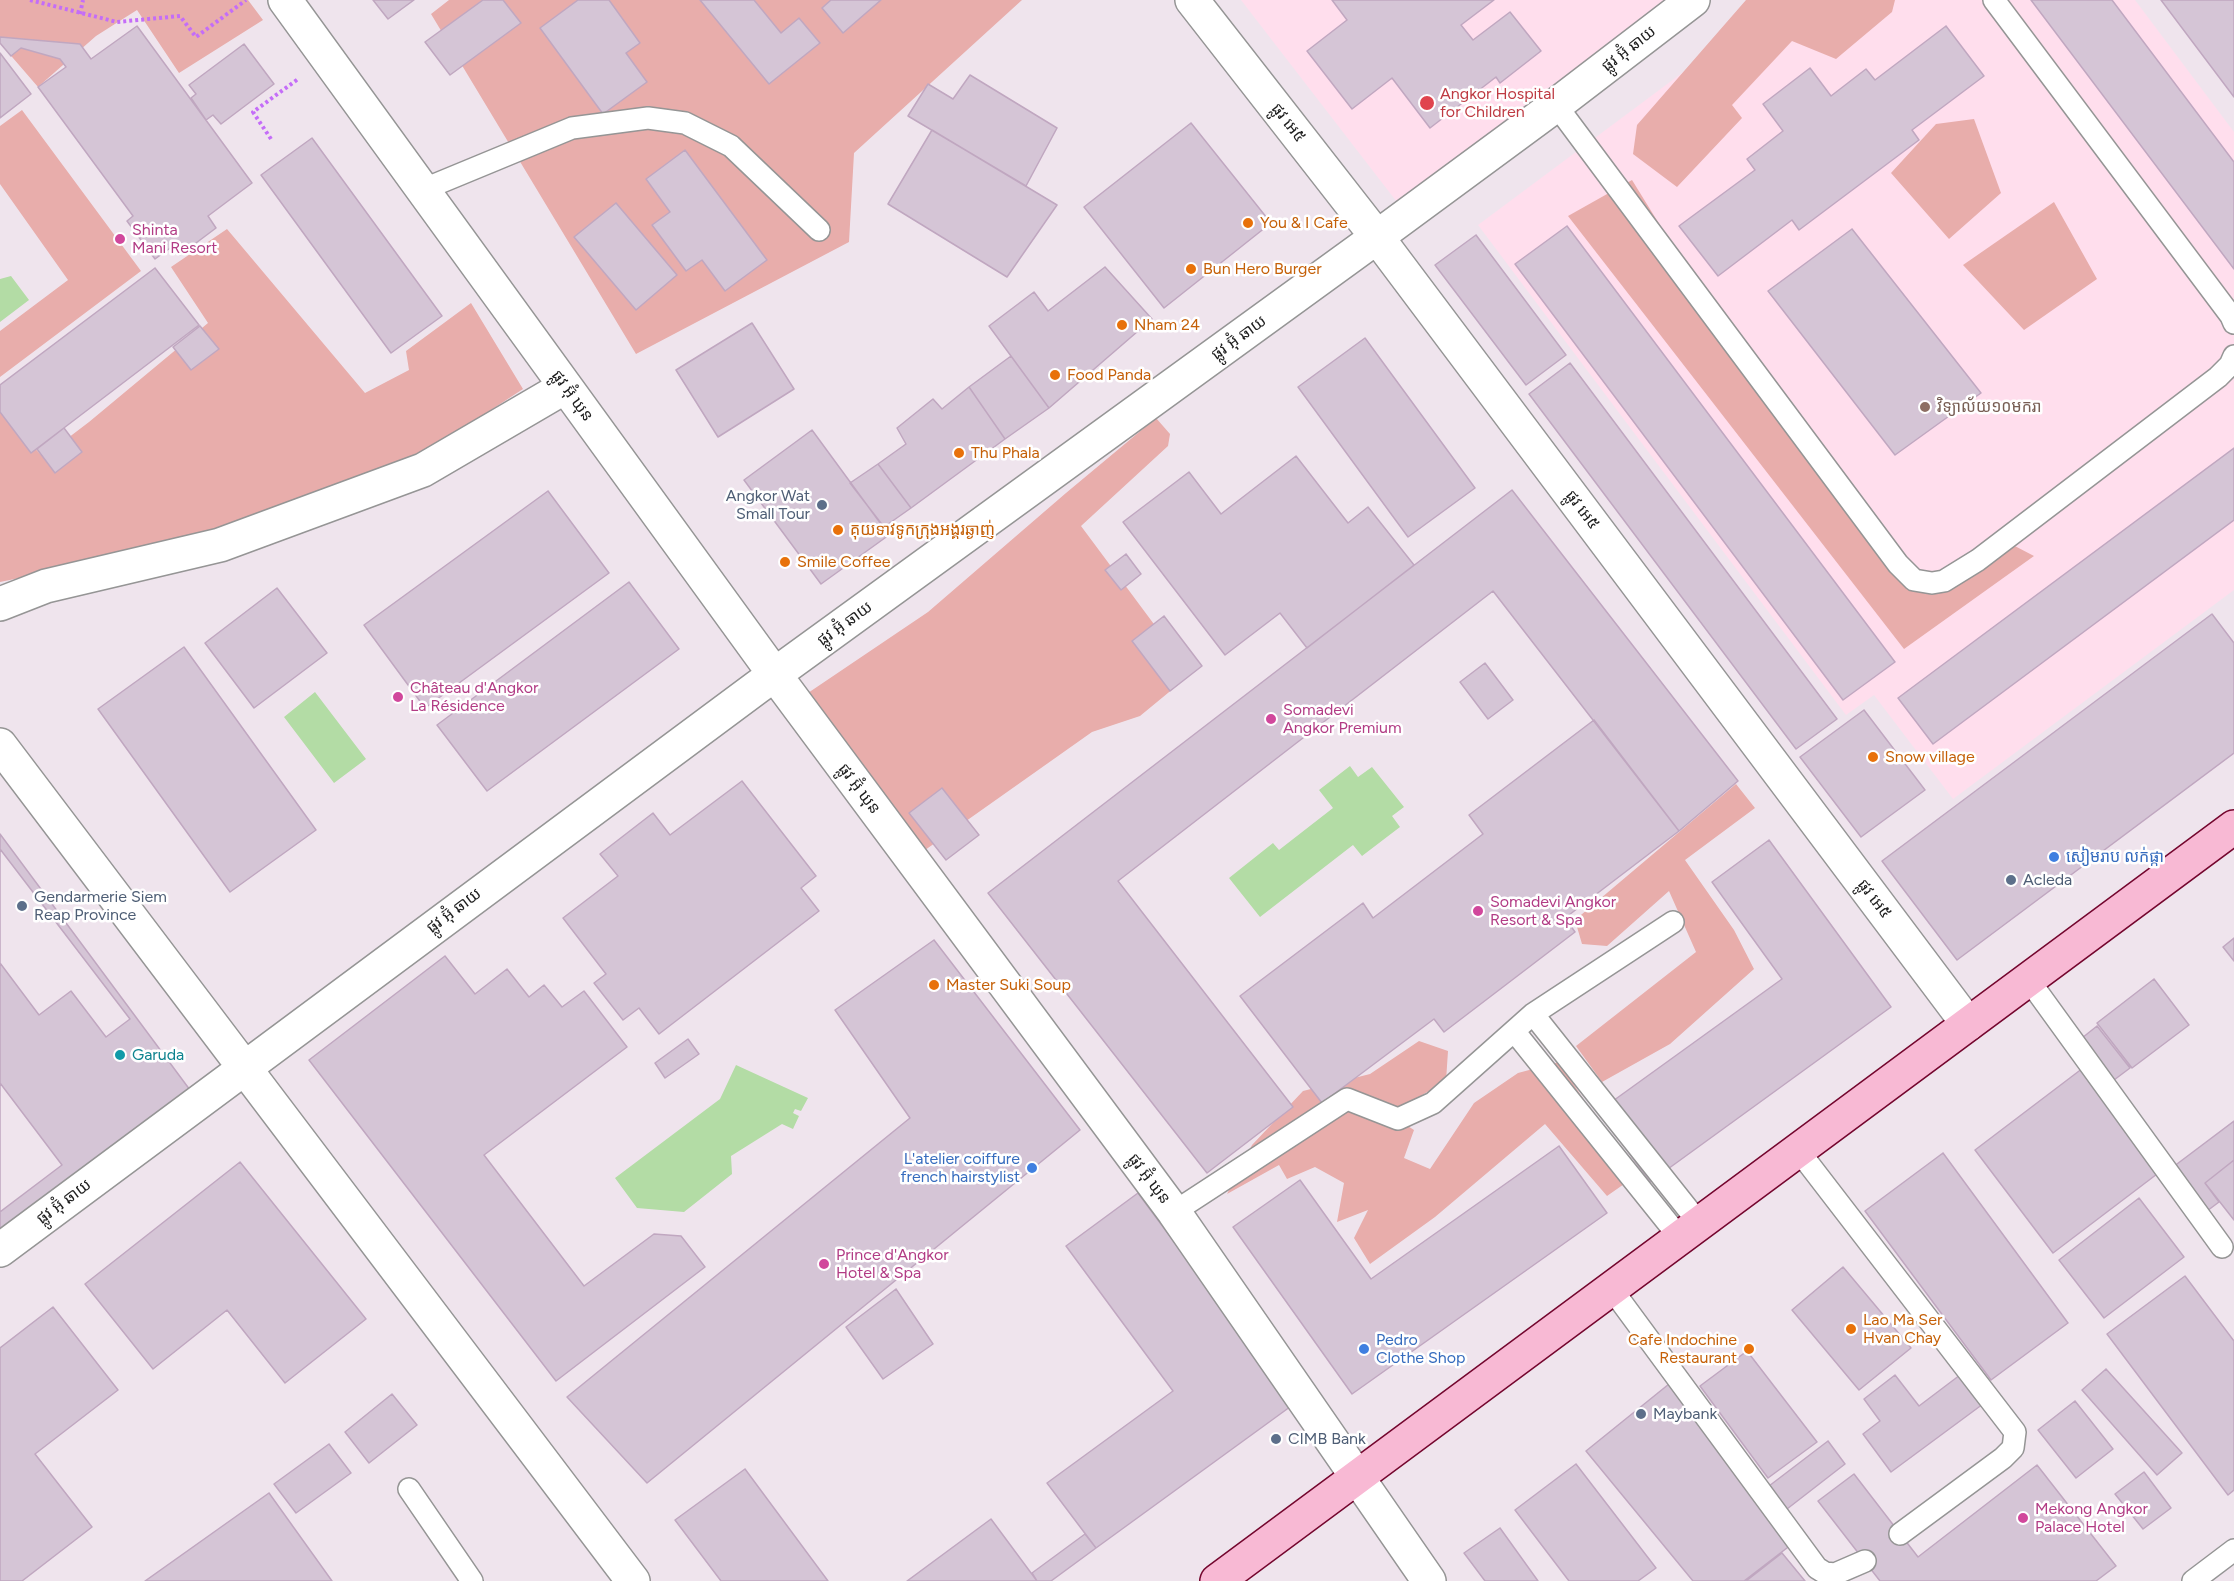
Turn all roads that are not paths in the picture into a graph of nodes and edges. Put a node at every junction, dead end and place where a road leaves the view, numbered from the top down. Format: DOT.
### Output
graph roads {
  1 [pos="285,0"];
  2 [pos="1192,0"];
  3 [pos="1693,0"];
  4 [pos="1994,0"];
  5 [pos="1556,105"];
  6 [pos="423,190"];
  7 [pos="819,230"];
  8 [pos="1377,237"];
  9 [pos="2234,323"];
  10 [pos="2234,356"];
  11 [pos="565,387"];
  12 [pos="0,604"];
  13 [pos="775,675"];
  14 [pos="0,745"];
  15 [pos="2231,835"];
  16 [pos="1673,922"];
  17 [pos="2028,979"];
  18 [pos="1533,1014"];
  19 [pos="1968,1024"];
  20 [pos="1514,1031"];
  21 [pos="244,1067"];
  22 [pos="1798,1150"];
  23 [pos="1174,1212"];
  24 [pos="1689,1230"];
  25 [pos="2222,1247"];
  26 [pos="0,1250"];
  27 [pos="1611,1288"];
  28 [pos="1356,1477"];
  29 [pos="409,1489"];
  30 [pos="1900,1534"];
  31 [pos="2234,1550"];
  32 [pos="1865,1561"];
  33 [pos="472,1581"];
  34 [pos="633,1581"];
  35 [pos="1216,1581"];
  36 [pos="1429,1581"];
  37 [pos="2193,1581"];
  1 -- 6 [label="street, ផ្លូវ អ៊ុំ ឃុន"];
  2 -- 8 [label="street, ផ្លូវ អេ៥"];
  3 -- 5 [label="street, ផ្លូវ អ៊ុំ ឆាយ"];
  4 -- 9 [label="lane"];
  5 -- 8 [label="street, ផ្លូវ អ៊ុំ ឆាយ"];
  5 -- 10 [label="lane"];
  6 -- 7 [label="lane"];
  6 -- 11 [label="street, ផ្លូវ អ៊ុំ ឃុន"];
  8 -- 13 [label="street, ផ្លូវ អ៊ុំ ឆាយ"];
  8 -- 19 [label="street, ផ្លូវ អេ៥"];
  11 -- 12 [label="street"];
  11 -- 13 [label="street, ផ្លូវ អ៊ុំ ឃុន"];
  13 -- 21 [label="street, ផ្លូវ អ៊ុំ ឆាយ"];
  13 -- 23 [label="street, ផ្លូវ អ៊ុំ ឃុន"];
  14 -- 21 [label="street"];
  15 -- 17 [label="main road"];
  16 -- 18 [label="lane"];
  17 -- 19 [label="main road"];
  17 -- 25 [label="lane"];
  18 -- 20 [label="lane"];
  18 -- 24 [label="lane"];
  19 -- 22 [label="main road"];
  20 -- 23 [label="lane"];
  20 -- 24 [label="lane"];
  21 -- 26 [label="street, ផ្លូវ អ៊ុំ ឆាយ"];
  21 -- 34 [label="street"];
  22 -- 24 [label="main road"];
  22 -- 30 [label="lane"];
  23 -- 28 [label="street, ផ្លូវ អ៊ុំ ឃុន"];
  24 -- 27 [label="main road"];
  27 -- 28 [label="main road"];
  27 -- 32 [label="lane"];
  28 -- 35 [label="main road"];
  28 -- 36 [label="street, ផ្លូវ អ៊ុំ ឃុន"];
  29 -- 33 [label="lane"];
  31 -- 37 [label="lane"];
}
